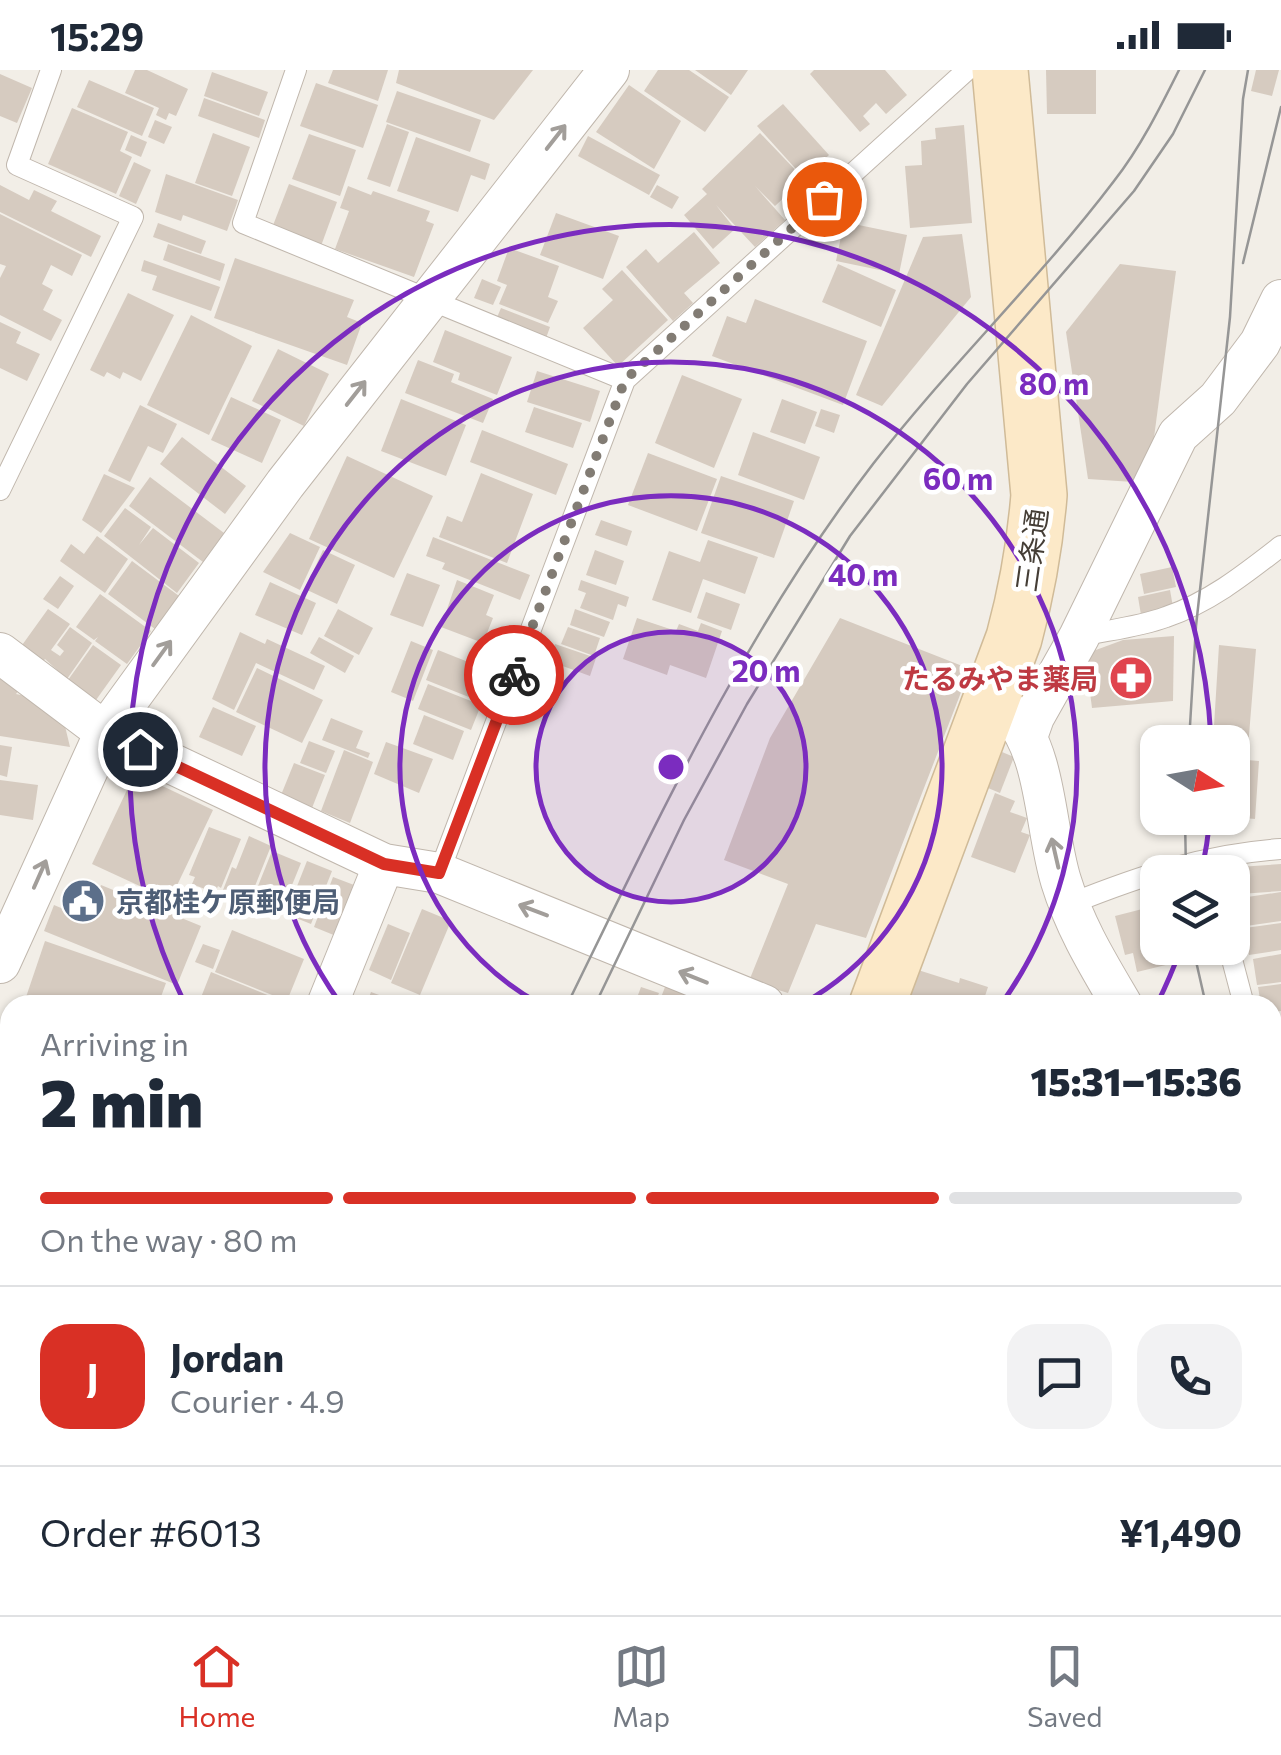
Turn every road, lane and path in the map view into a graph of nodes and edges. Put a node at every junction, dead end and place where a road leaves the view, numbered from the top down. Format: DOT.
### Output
graph roads {
  1 [pos="51,70"];
  2 [pos="296,70"];
  3 [pos="609,70"];
  4 [pos="967,70"];
  5 [pos="1000,70"];
  6 [pos="430,299"];
  7 [pos="1281,300"];
  8 [pos="625,380"];
  9 [pos="0,490"];
  10 [pos="1281,546"];
  11 [pos="1014,638"];
  12 [pos="1069,651"];
  13 [pos="0,653"];
  14 [pos="991,694"];
  15 [pos="104,732"];
  16 [pos="1028,734"];
  17 [pos="1281,849"];
  18 [pos="1250,857"];
  19 [pos="384,864"];
  20 [pos="439,873"];
  21 [pos="1140,876"];
  22 [pos="1070,904"];
  23 [pos="0,963"];
  24 [pos="1234,965"];
  25 [pos="331,995"];
  26 [pos="739,995"];
  27 [pos="880,995"];
  28 [pos="1116,995"];
  29 [pos="1242,995"];
  1 -- 9 [label="lane"];
  2 -- 6 [label="lane"];
  6 -- 3 [label="street, one-way"];
  4 -- 8 [label="lane"];
  5 -- 11 [label="main road, 三条通"];
  6 -- 8 [label="lane"];
  15 -- 6 [label="street, one-way"];
  7 -- 12 [label="street"];
  8 -- 20 [label="lane"];
  10 -- 12 [label="lane"];
  11 -- 12 [label="street"];
  11 -- 14 [label="main road, 三条通"];
  12 -- 14 [label="street"];
  12 -- 16 [label="street"];
  13 -- 15 [label="street"];
  14 -- 16 [label="street"];
  14 -- 27 [label="main road, 三条通"];
  15 -- 19 [label="street"];
  23 -- 15 [label="street, one-way"];
  22 -- 16 [label="street, one-way"];
  17 -- 18 [label="lane"];
  19 -- 20 [label="street"];
  19 -- 25 [label="street"];
  26 -- 20 [label="street, one-way"];
  21 -- 22 [label="lane"];
  22 -- 28 [label="street"];
  24 -- 29 [label="lane"];
}
